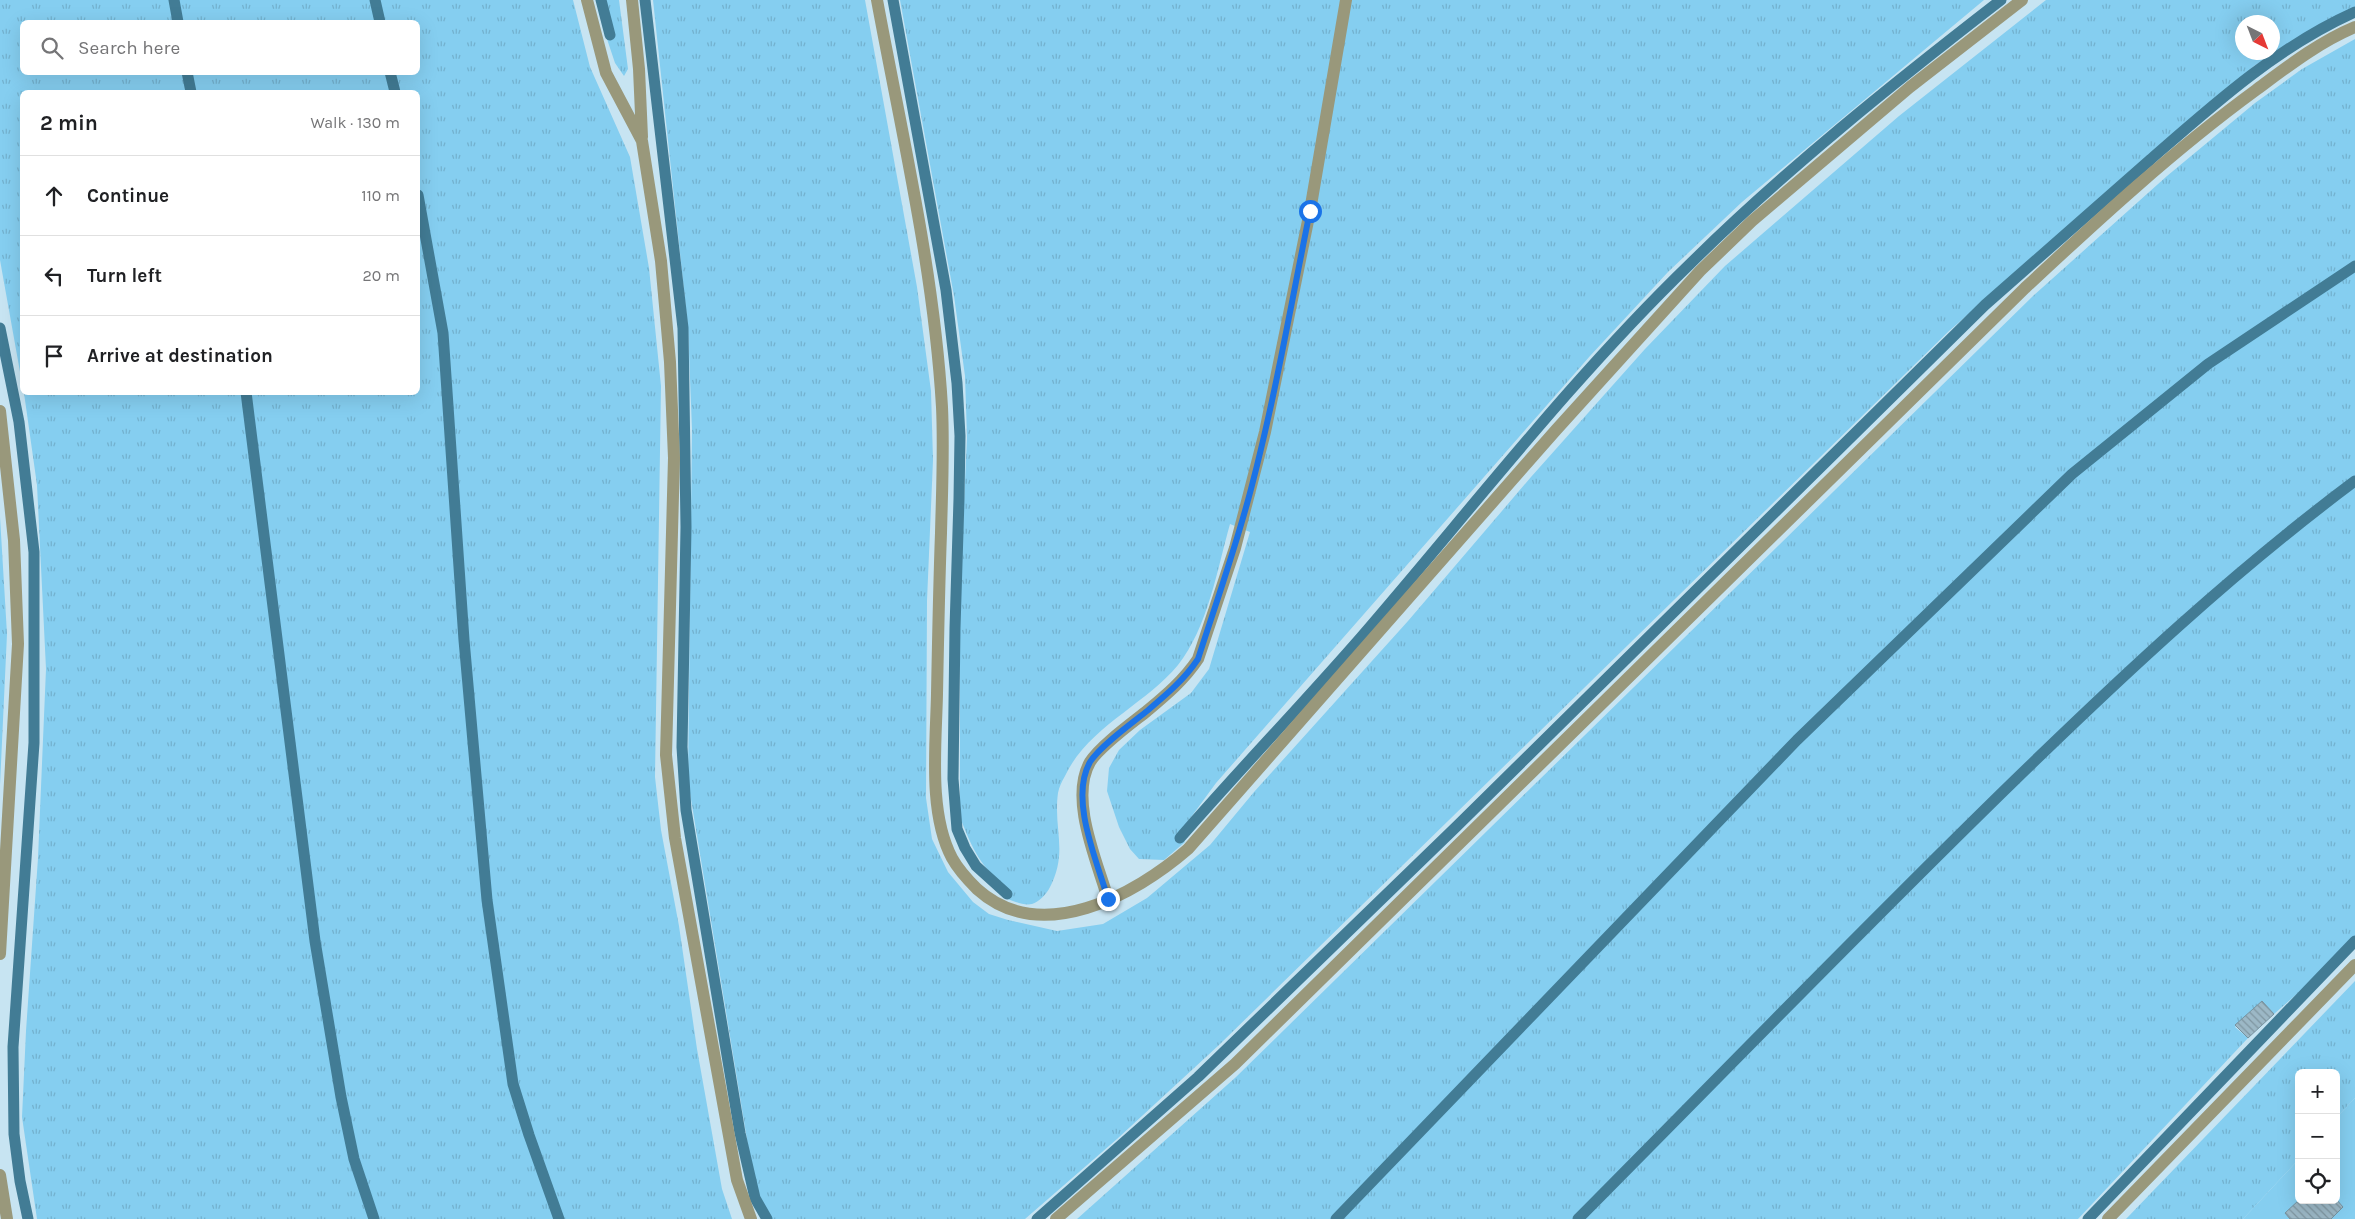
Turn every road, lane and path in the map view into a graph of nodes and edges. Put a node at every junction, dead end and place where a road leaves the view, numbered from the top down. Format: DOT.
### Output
graph roads {
  1 [pos="587,0"];
  2 [pos="632,0"];
  3 [pos="877,0"];
  4 [pos="1346,0"];
  5 [pos="2022,0"];
  6 [pos="2355,27"];
  7 [pos="642,141"];
  8 [pos="0,411"];
  9 [pos="1108,899"];
  10 [pos="0,954"];
  11 [pos="2355,965"];
  12 [pos="0,1175"];
  13 [pos="7,1219"];
  14 [pos="751,1219"];
  15 [pos="1056,1219"];
  16 [pos="2108,1219"];
  1 -- 7 [label="lane"];
  2 -- 7 [label="lane"];
  3 -- 9 [label="lane"];
  4 -- 9 [label="lane"];
  5 -- 9 [label="lane"];
  6 -- 15 [label="lane"];
  7 -- 14 [label="lane"];
  8 -- 10 [label="lane"];
  11 -- 16 [label="lane"];
  12 -- 13 [label="lane"];
}
